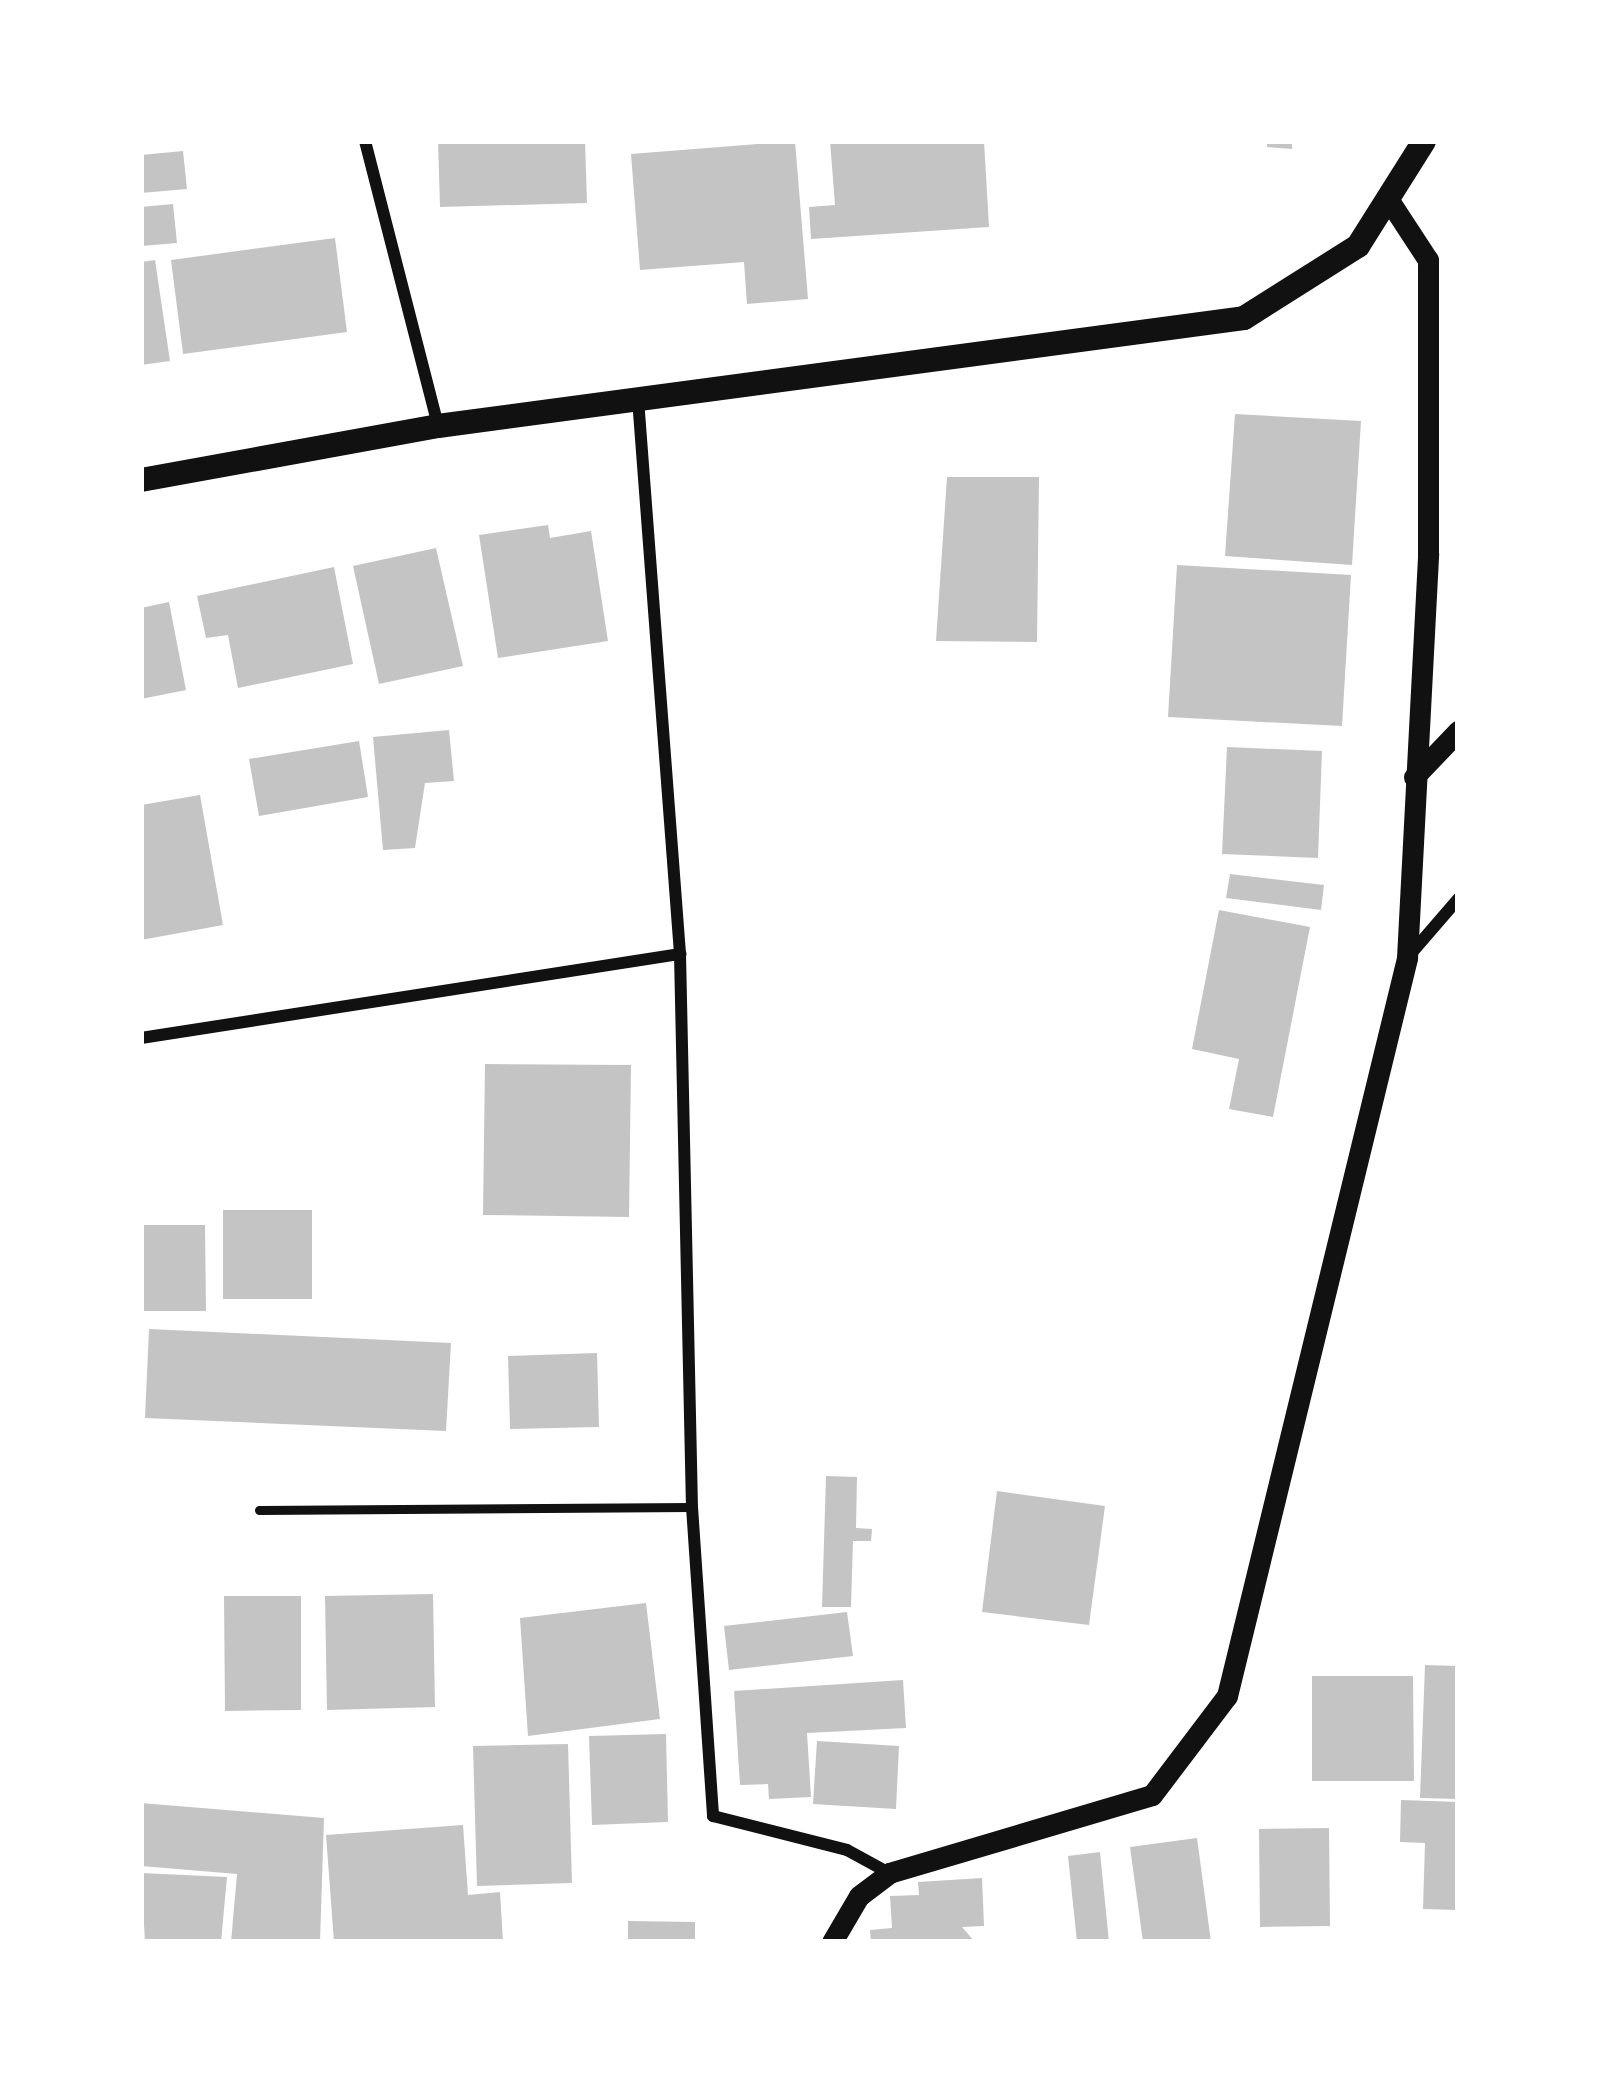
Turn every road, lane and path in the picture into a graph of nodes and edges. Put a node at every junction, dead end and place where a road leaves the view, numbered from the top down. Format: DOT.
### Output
graph roads {
  1 [pos="365,141"];
  2 [pos="1424,141"];
  3 [pos="1392,206"];
  4 [pos="638,399"];
  5 [pos="439,427"];
  6 [pos="141,480"];
  7 [pos="1458,731"];
  8 [pos="1414,777"];
  9 [pos="1458,899"];
  10 [pos="680,954"];
  11 [pos="1407,958"];
  12 [pos="141,1039"];
  13 [pos="692,1507"];
  14 [pos="259,1510"];
  15 [pos="889,1873"];
  16 [pos="832,1942"];
  1 -- 5 [label="street"];
  2 -- 3 [label="main road"];
  3 -- 4 [label="main road"];
  3 -- 8 [label="street"];
  4 -- 5 [label="main road"];
  4 -- 10 [label="street"];
  5 -- 6 [label="main road"];
  7 -- 8 [label="street"];
  8 -- 11 [label="street"];
  9 -- 11 [label="street"];
  10 -- 12 [label="street"];
  10 -- 13 [label="street"];
  11 -- 15 [label="street"];
  13 -- 14 [label="lane"];
  13 -- 15 [label="street"];
  15 -- 16 [label="street"];
}
